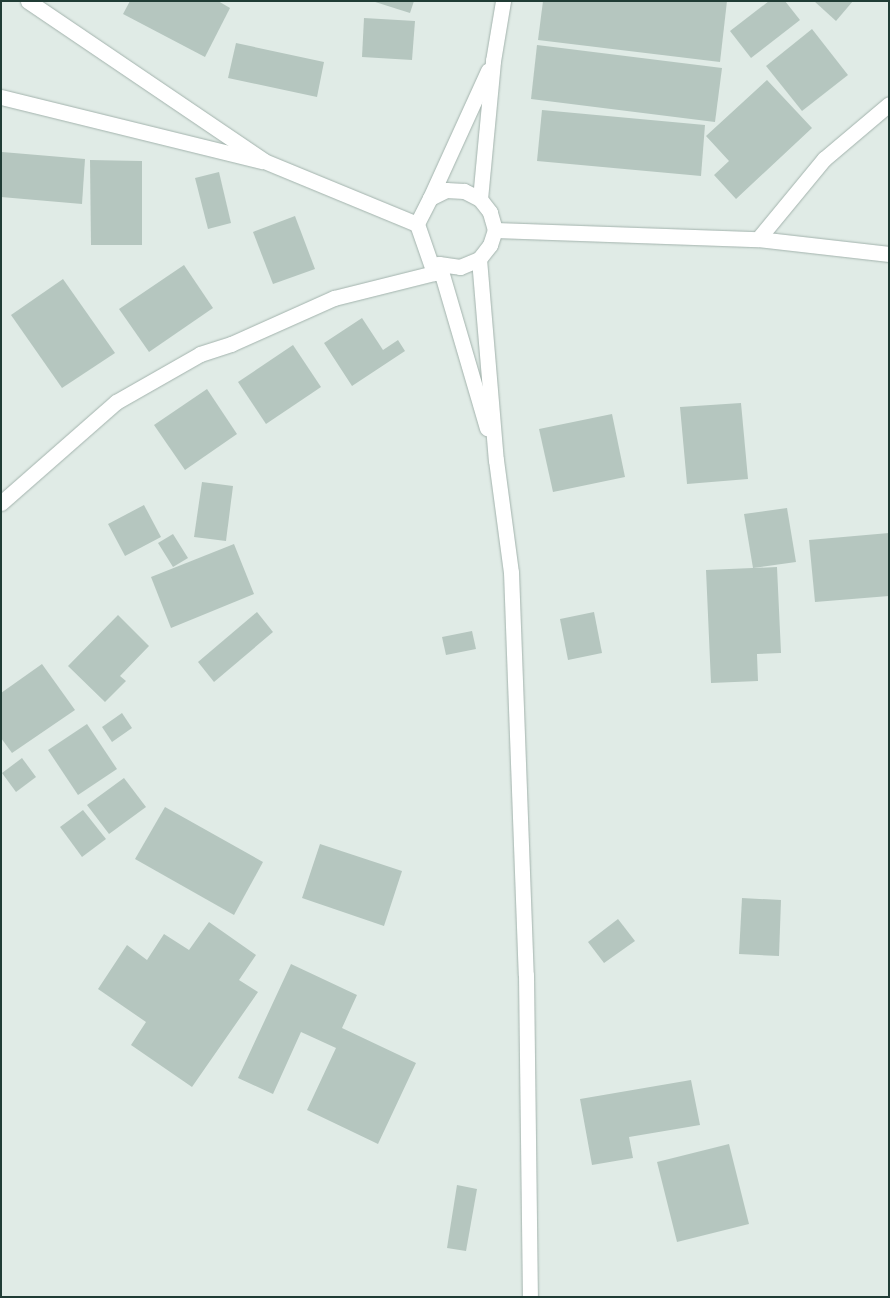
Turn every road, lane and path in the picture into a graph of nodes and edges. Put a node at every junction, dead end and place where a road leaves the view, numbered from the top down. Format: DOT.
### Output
graph roads {
  1 [pos="28,1"];
  2 [pos="503,1"];
  3 [pos="492,61"];
  4 [pos="1,97"];
  5 [pos="889,104"];
  6 [pos="264,161"];
  7 [pos="430,198"];
  8 [pos="480,199"];
  9 [pos="417,224"];
  10 [pos="495,230"];
  11 [pos="758,239"];
  12 [pos="889,254"];
  13 [pos="479,259"];
  14 [pos="436,268"];
  15 [pos="496,460"];
  16 [pos="1,504"];
  17 [pos="530,1297"];
  1 -- 6 [label="main road"];
  2 -- 3 [label="main road"];
  3 -- 7 [label="main road"];
  3 -- 8 [label="main road"];
  4 -- 6 [label="main road"];
  5 -- 11 [label="main road"];
  6 -- 9 [label="main road"];
  7 -- 8 [label="main road"];
  7 -- 9 [label="main road"];
  8 -- 10 [label="main road"];
  9 -- 14 [label="main road"];
  10 -- 11 [label="main road"];
  10 -- 13 [label="main road"];
  11 -- 12 [label="main road"];
  13 -- 14 [label="main road"];
  13 -- 15 [label="main road"];
  14 -- 15 [label="main road"];
  14 -- 16 [label="main road"];
  15 -- 17 [label="main road"];
}
